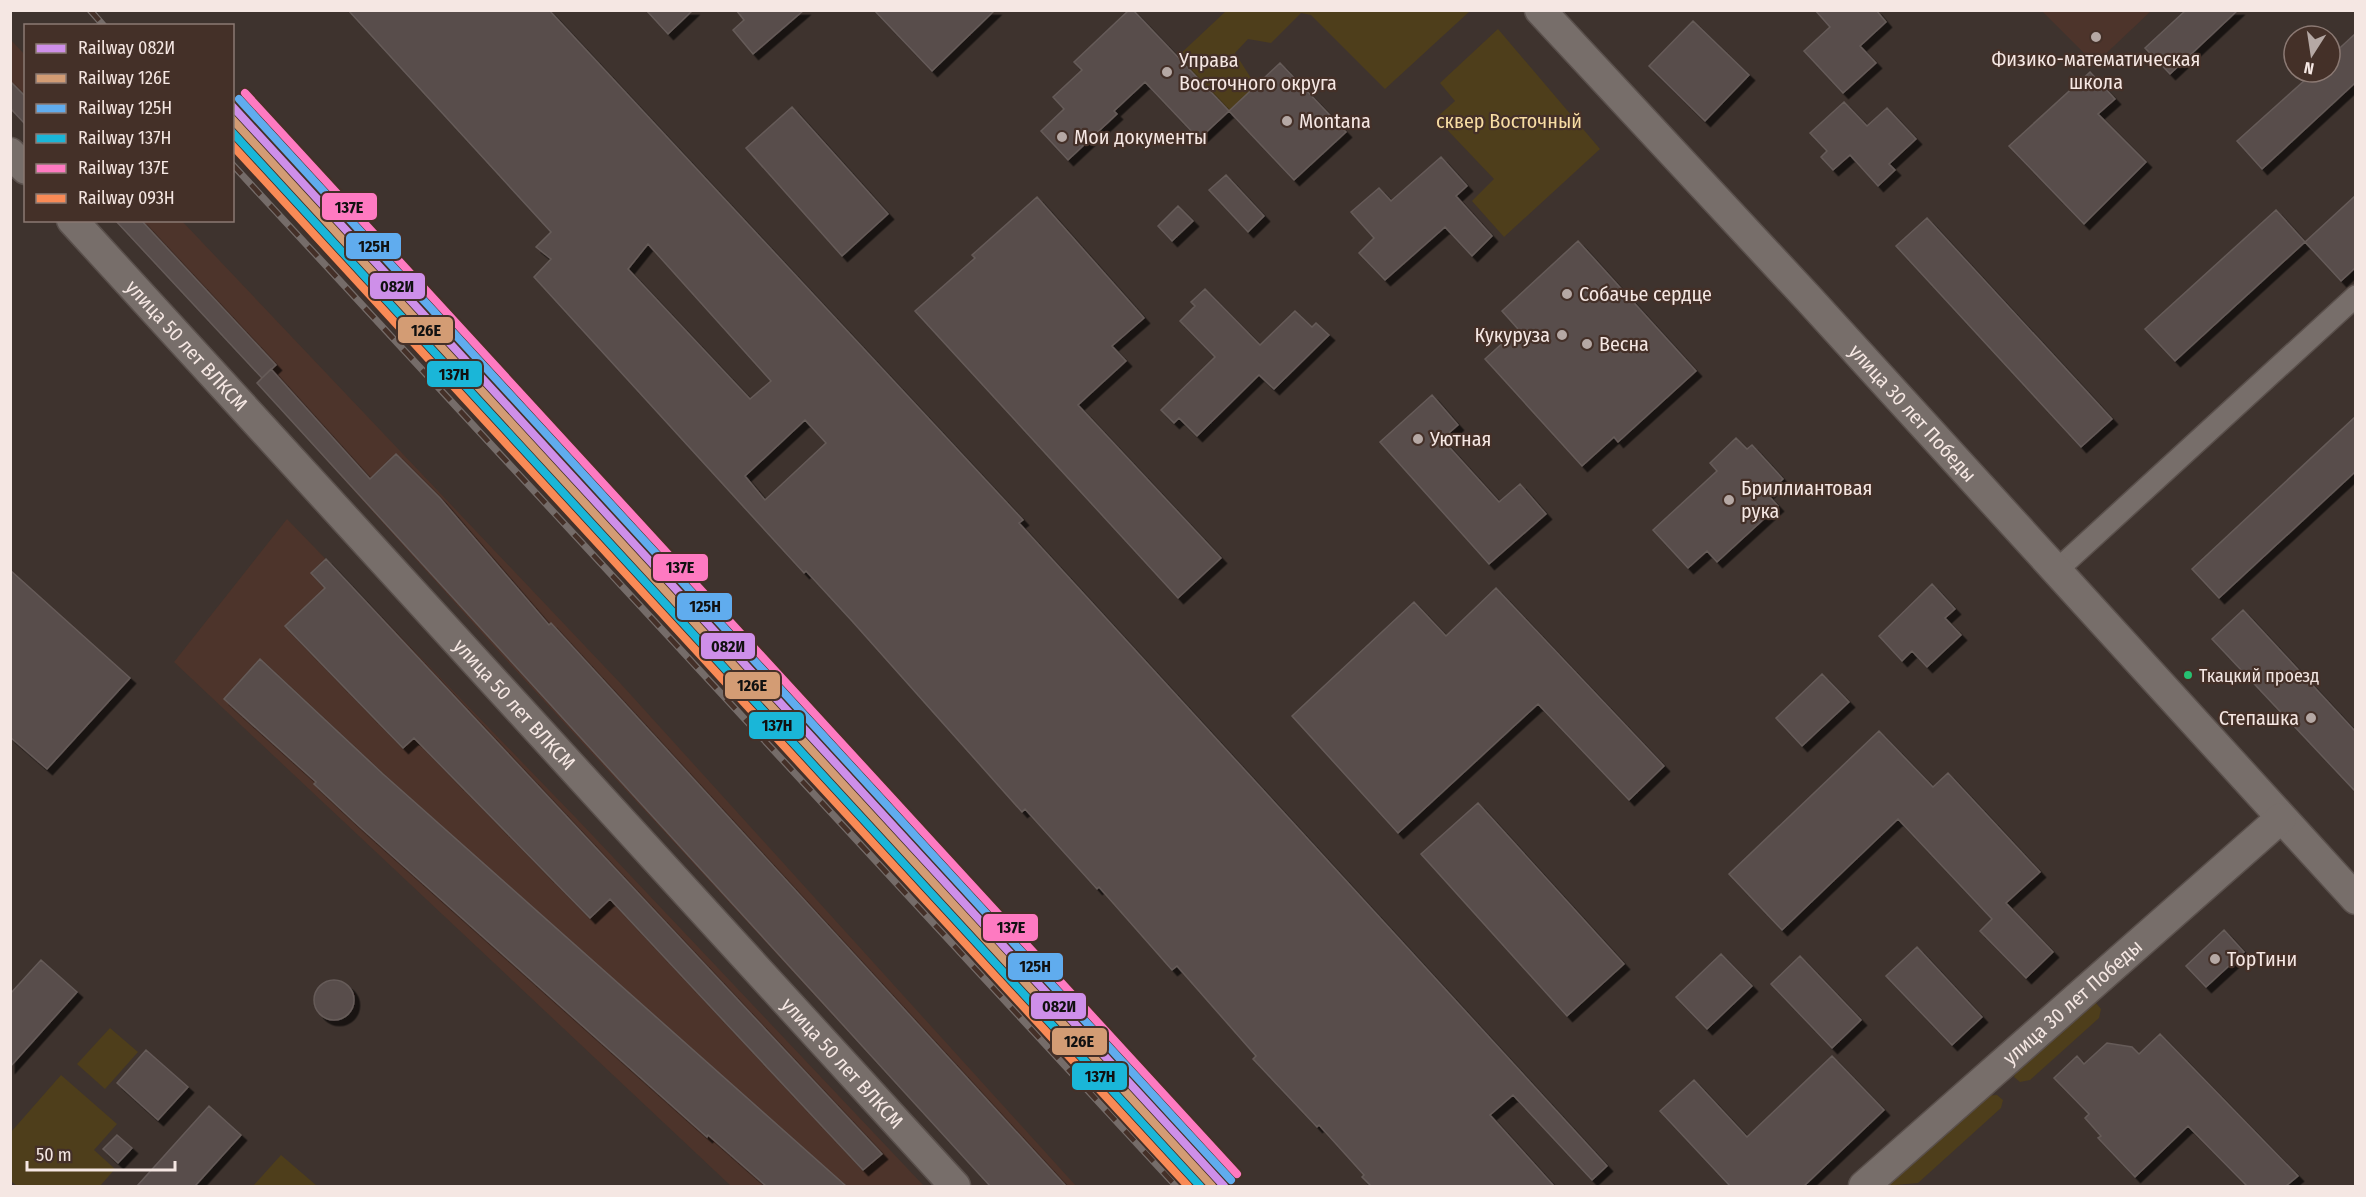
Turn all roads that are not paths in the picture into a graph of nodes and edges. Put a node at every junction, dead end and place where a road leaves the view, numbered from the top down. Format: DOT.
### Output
graph roads {
  1 [pos="1540,10"];
  2 [pos="10,153"];
  3 [pos="24,167"];
  4 [pos="74,222"];
  5 [pos="2355,296"];
  6 [pos="2056,571"];
  7 [pos="2282,818"];
  8 [pos="2355,899"];
  9 [pos="955,1186"];
  10 [pos="1864,1186"];
  1 -- 6 [label="street, улица 30 лет Победы"];
  2 -- 3 [label="street"];
  4 -- 9 [label="street, улица 50 лет ВЛКСМ"];
  5 -- 6 [label="street"];
  6 -- 7 [label="street, улица 30 лет Победы"];
  7 -- 8 [label="street, улица 30 лет Победы"];
  7 -- 10 [label="street, улица 30 лет Победы"];
}
